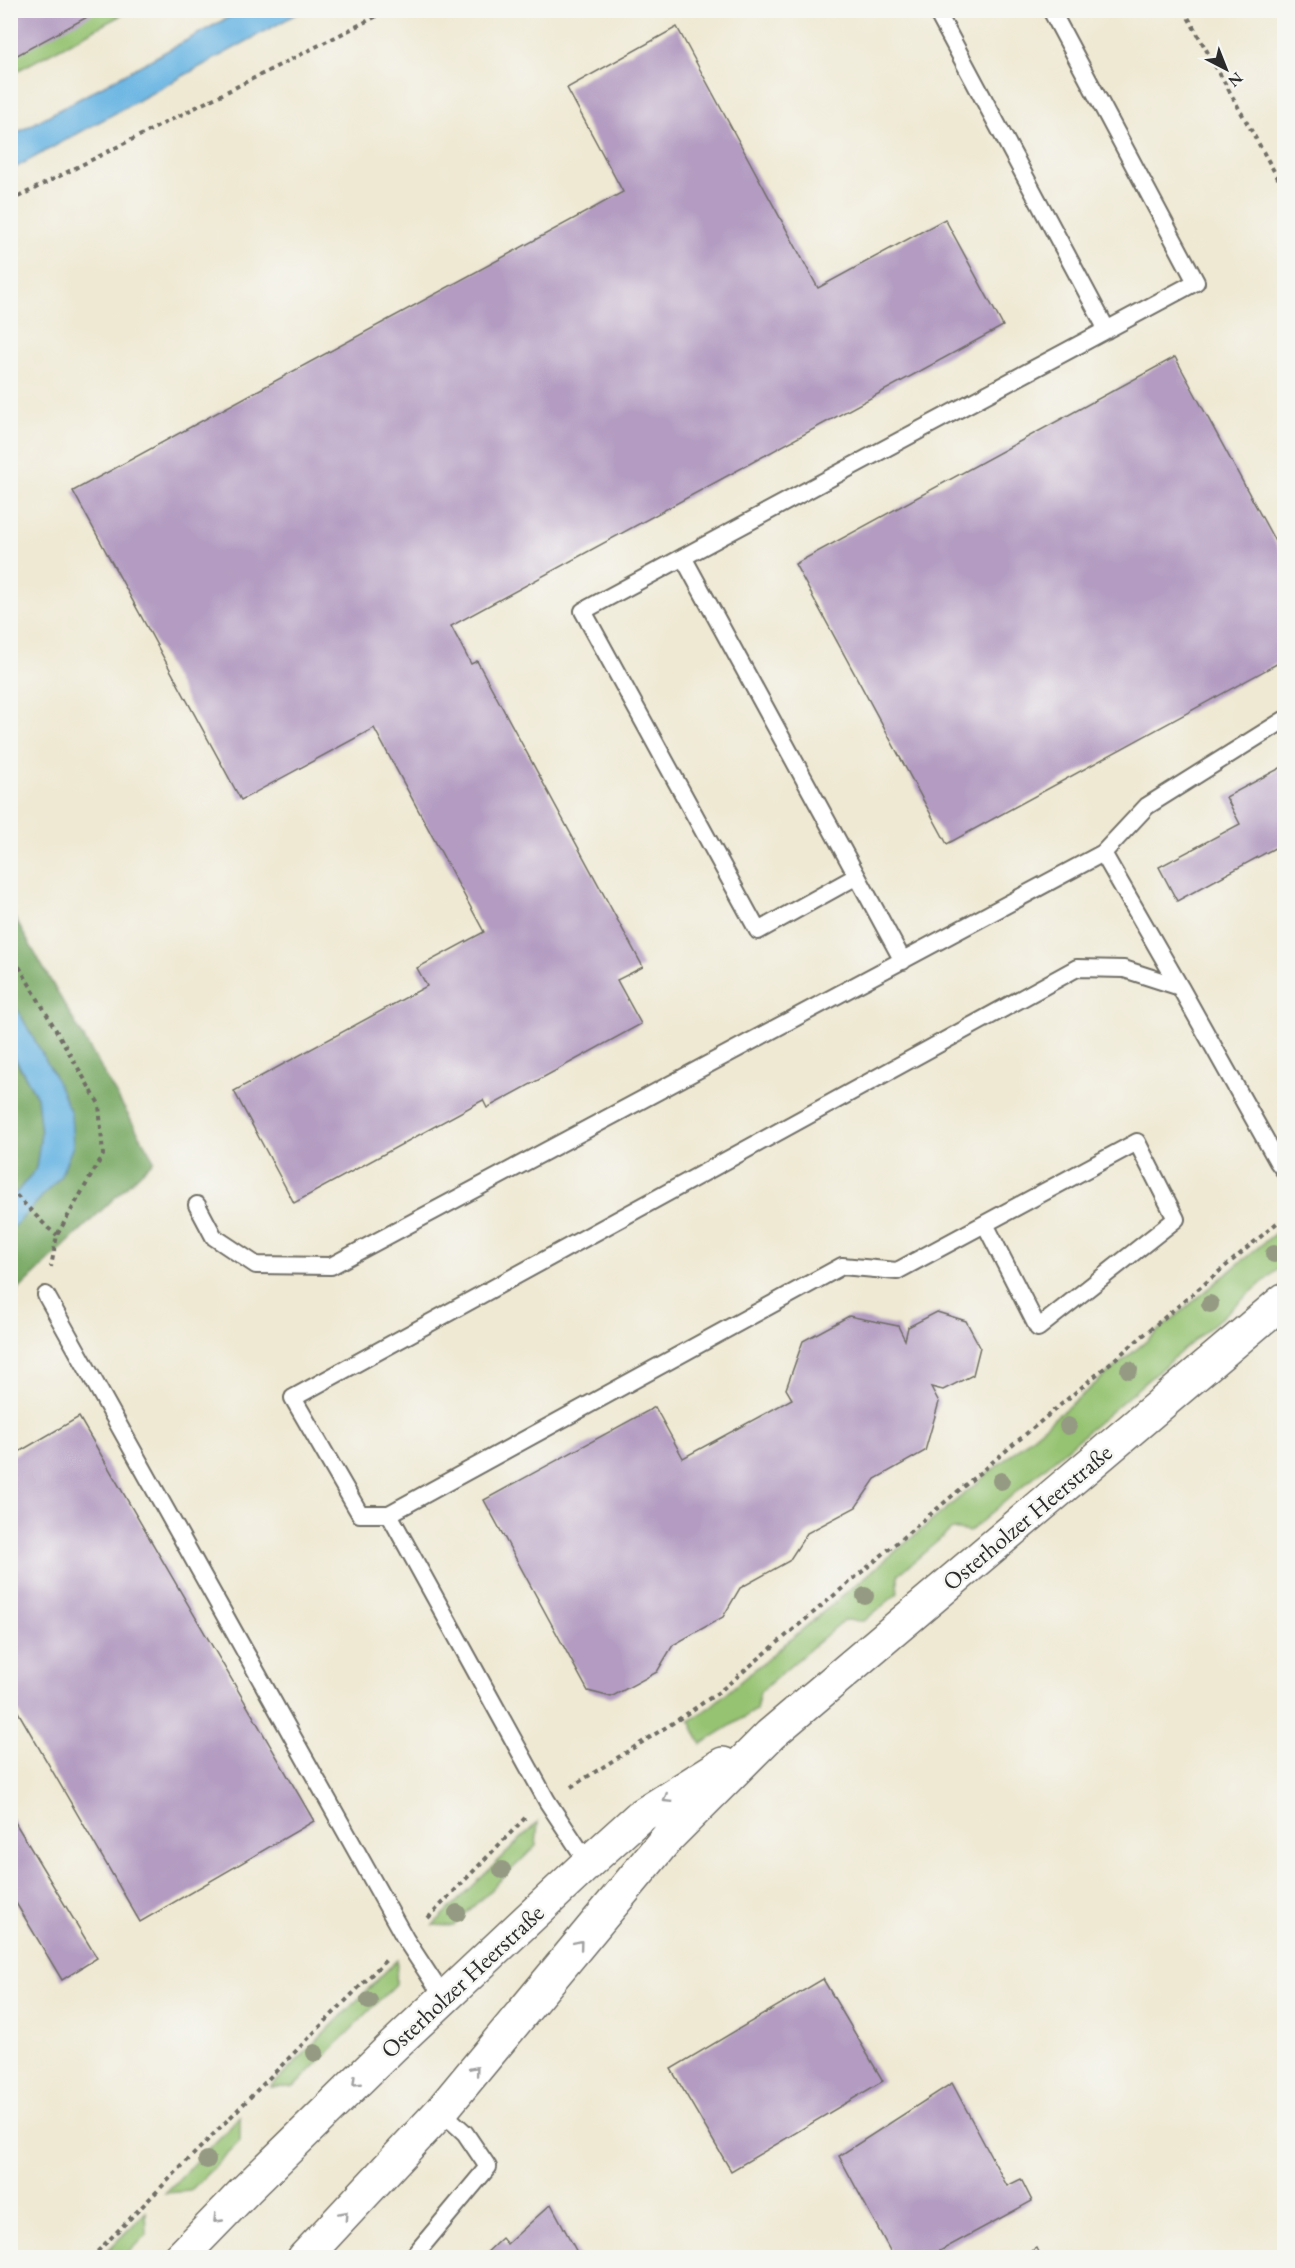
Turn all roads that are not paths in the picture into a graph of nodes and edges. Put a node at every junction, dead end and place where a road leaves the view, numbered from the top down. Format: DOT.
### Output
graph roads {
  1 [pos="936,10"];
  2 [pos="1051,10"];
  3 [pos="1107,330"];
  4 [pos="683,557"];
  5 [pos="1284,720"];
  6 [pos="1103,854"];
  7 [pos="857,876"];
  8 [pos="903,960"];
  9 [pos="1180,987"];
  10 [pos="1284,1170"];
  11 [pos="197,1205"];
  12 [pos="985,1224"];
  13 [pos="46,1295"];
  14 [pos="1284,1300"];
  15 [pos="389,1514"];
  16 [pos="770,1735"];
  17 [pos="588,1863"];
  18 [pos="444,1998"];
  19 [pos="441,2111"];
  20 [pos="180,2258"];
  21 [pos="304,2258"];
  22 [pos="412,2258"];
  1 -- 3 [label="lane"];
  2 -- 3 [label="lane"];
  3 -- 4 [label="lane"];
  4 -- 7 [label="lane"];
  4 -- 7 [label="lane"];
  5 -- 6 [label="lane"];
  6 -- 8 [label="lane"];
  6 -- 9 [label="lane"];
  7 -- 8 [label="lane"];
  8 -- 11 [label="lane"];
  9 -- 10 [label="lane"];
  9 -- 15 [label="lane"];
  12 -- 12 [label="lane"];
  12 -- 15 [label="lane"];
  13 -- 18 [label="lane"];
  14 -- 16 [label="main road, Osterholzer Heerstraße"];
  15 -- 17 [label="lane"];
  16 -- 17 [label="main road, Osterholzer Heerstraße, one-way"];
  19 -- 16 [label="main road, Osterholzer Heerstraße, one-way"];
  17 -- 18 [label="main road, Osterholzer Heerstraße"];
  18 -- 20 [label="main road, Osterholzer Heerstraße, one-way"];
  21 -- 19 [label="main road, Osterholzer Heerstraße, one-way"];
  19 -- 22 [label="lane"];
}
